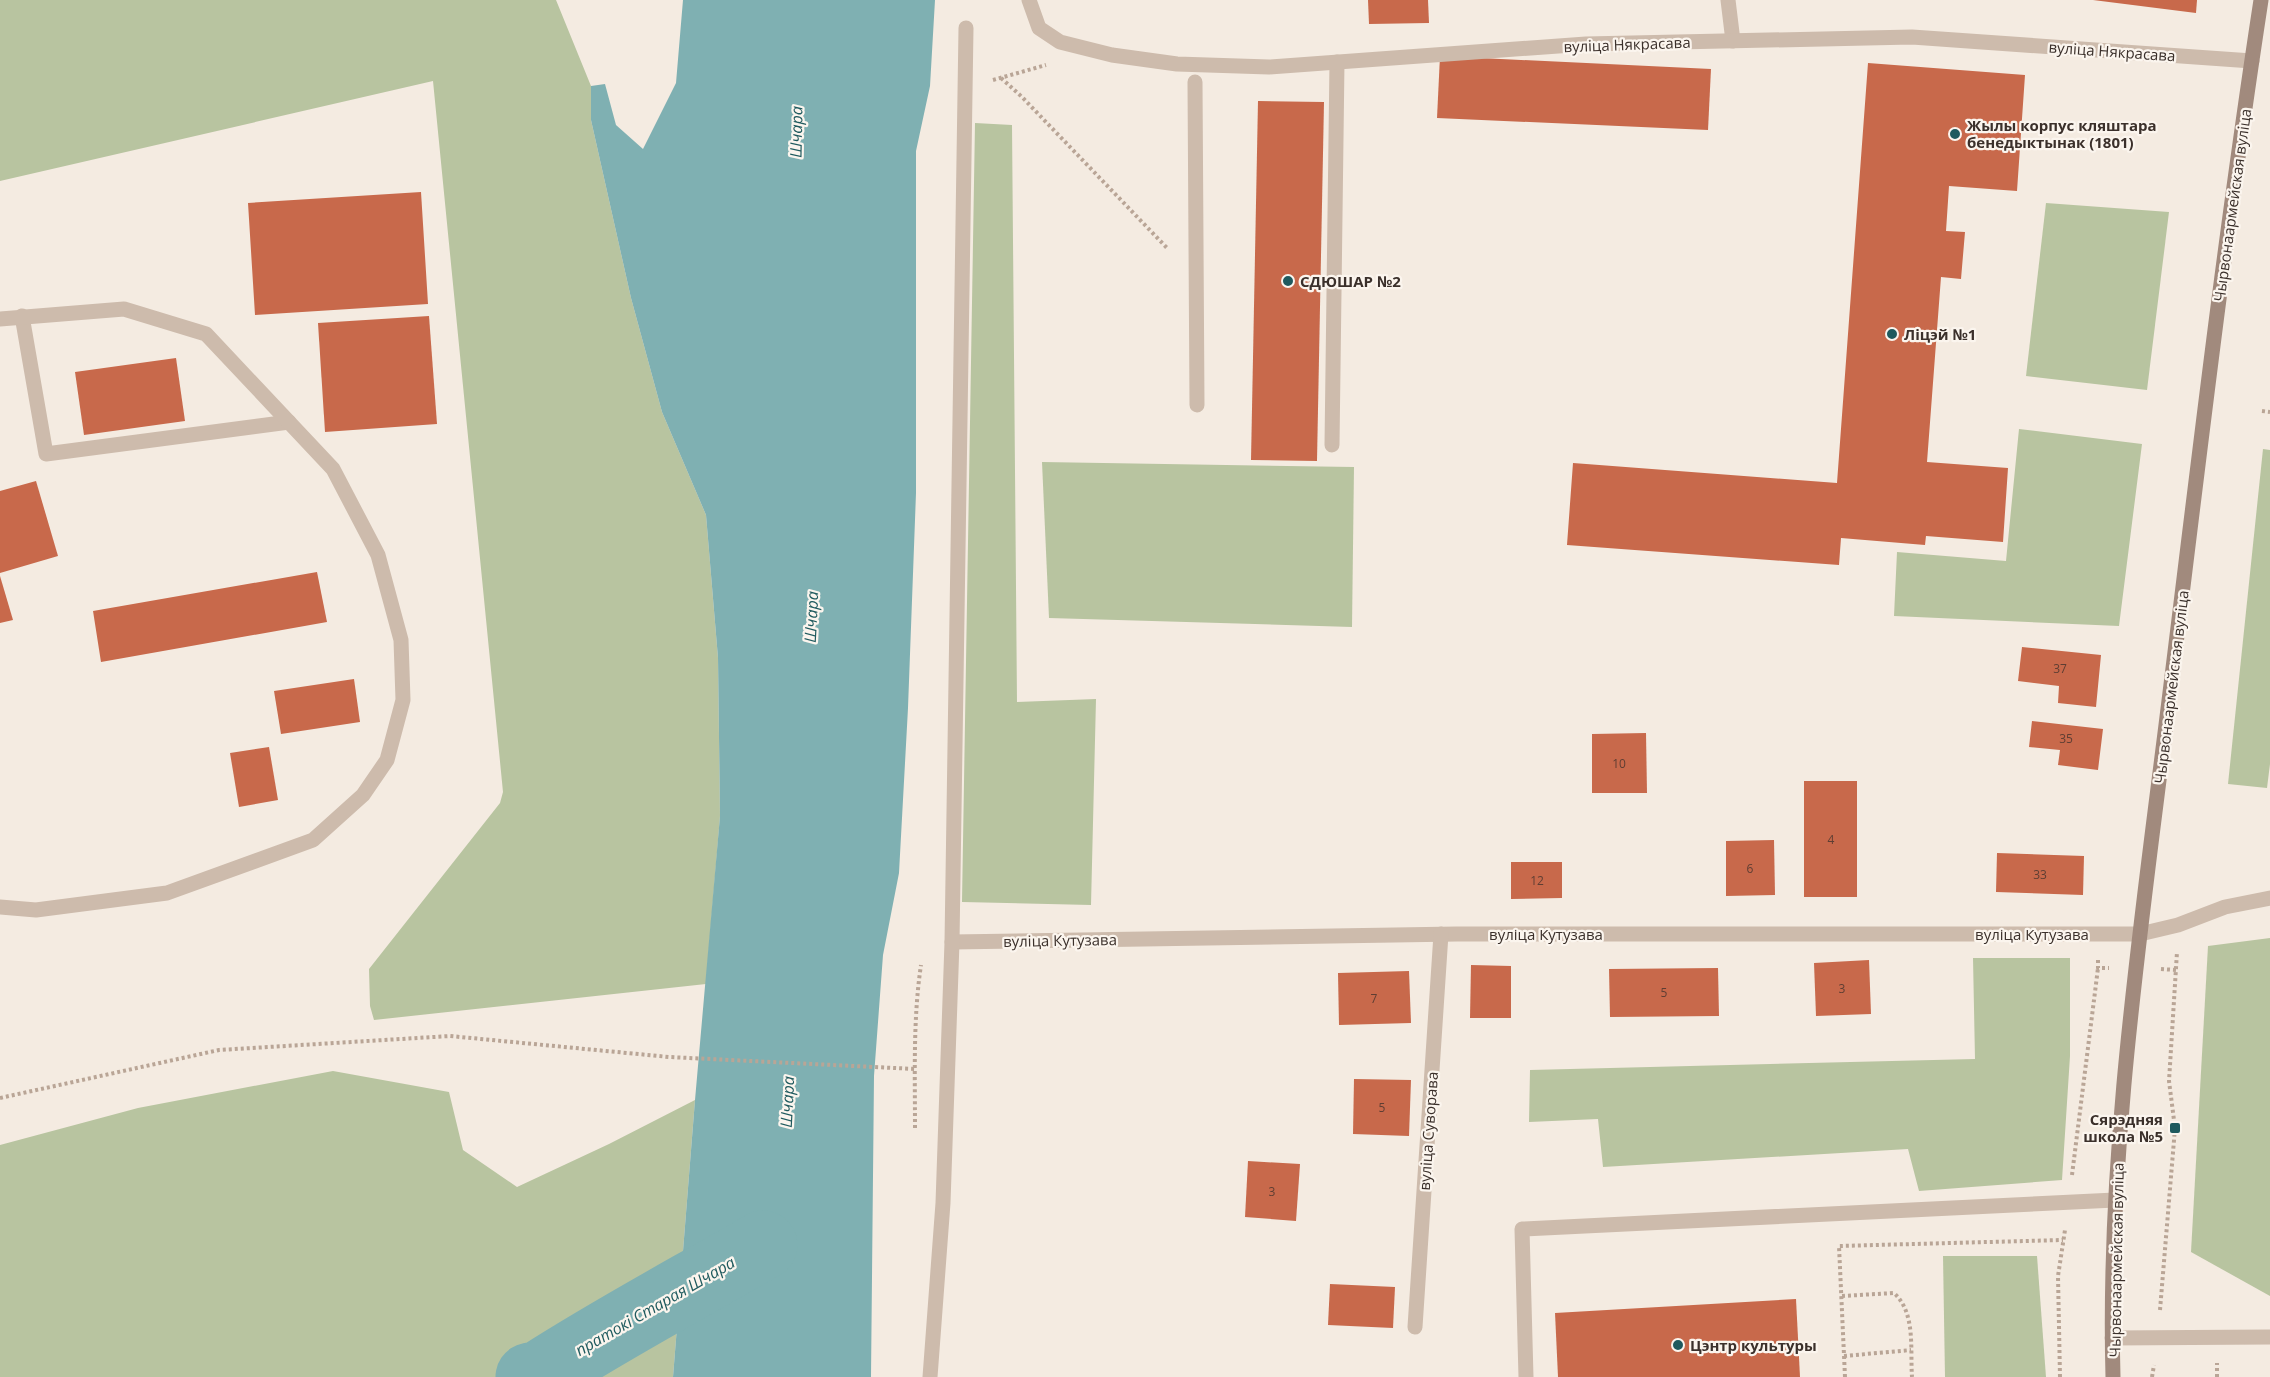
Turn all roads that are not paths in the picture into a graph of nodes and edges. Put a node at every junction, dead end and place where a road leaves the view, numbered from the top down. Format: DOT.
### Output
graph roads {
  1 [pos="1029,0"];
  2 [pos="1728,0"];
  3 [pos="2261,0"];
  4 [pos="966,28"];
  5 [pos="1733,41"];
  6 [pos="2252,61"];
  7 [pos="1337,62"];
  8 [pos="1196,82"];
  9 [pos="22,316"];
  10 [pos="0,319"];
  11 [pos="1197,405"];
  12 [pos="289,422"];
  13 [pos="1332,445"];
  14 [pos="2270,898"];
  15 [pos="0,907"];
  16 [pos="1441,934"];
  17 [pos="2140,934"];
  18 [pos="952,942"];
  19 [pos="2115,1200"];
  20 [pos="1415,1327"];
  21 [pos="2270,1337"];
  22 [pos="2112,1338"];
  23 [pos="930,1377"];
  24 [pos="1526,1377"];
  25 [pos="2113,1377"];
  1 -- 7 [label="street, вуліца Някрасава"];
  2 -- 5 [label="street"];
  3 -- 6 [label="main road, Чырвонаармейская вуліца"];
  4 -- 18 [label="street"];
  5 -- 6 [label="street, вуліца Някрасава"];
  5 -- 7 [label="street, вуліца Някрасава"];
  6 -- 17 [label="main road, Чырвонаармейская вуліца"];
  7 -- 13 [label="street"];
  8 -- 11 [label="street"];
  9 -- 10 [label="street"];
  9 -- 12 [label="street"];
  9 -- 12 [label="street"];
  12 -- 15 [label="street"];
  14 -- 17 [label="street, вуліца Кутузава"];
  16 -- 17 [label="street, вуліца Кутузава"];
  16 -- 18 [label="street, вуліца Кутузава"];
  16 -- 20 [label="street, вуліца Суворава"];
  17 -- 19 [label="main road, Чырвонаармейская вуліца"];
  18 -- 23 [label="street"];
  19 -- 22 [label="main road, Чырвонаармейская вуліца"];
  19 -- 24 [label="street"];
  21 -- 22 [label="street"];
  22 -- 25 [label="main road, Чырвонаармейская вуліца"];
}
